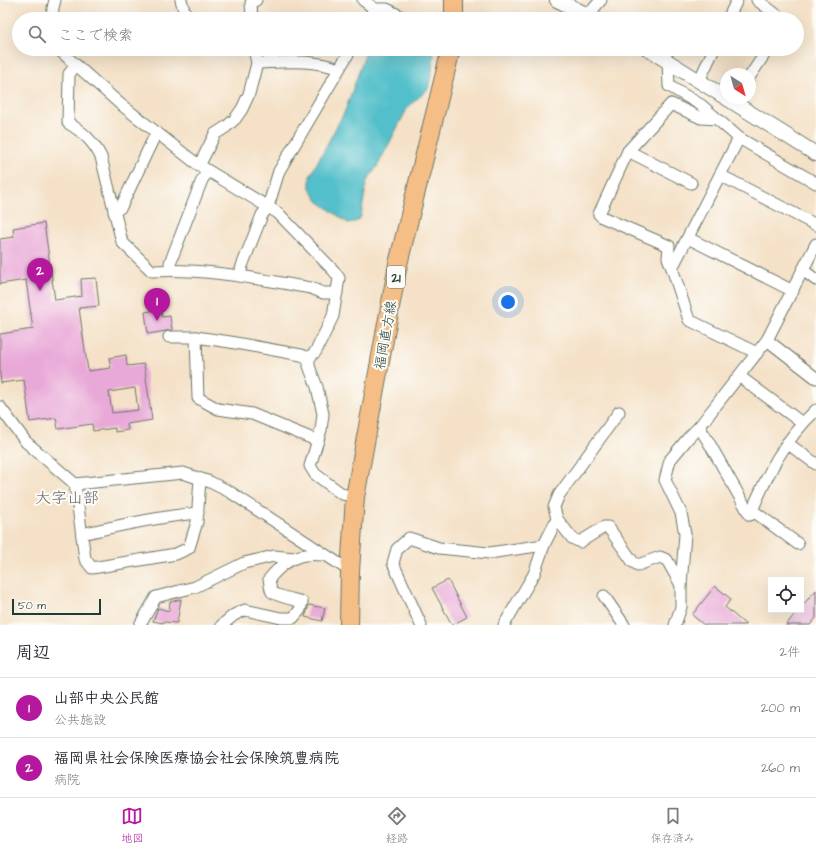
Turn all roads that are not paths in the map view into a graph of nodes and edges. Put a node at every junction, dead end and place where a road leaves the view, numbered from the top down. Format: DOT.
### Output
graph roads {
  1 [pos="56,0"];
  2 [pos="181,0"];
  3 [pos="256,0"];
  4 [pos="363,0"];
  5 [pos="454,0"];
  6 [pos="557,0"];
  7 [pos="602,0"];
  8 [pos="737,0"];
  9 [pos="757,0"];
  10 [pos="375,9"];
  11 [pos="53,12"];
  12 [pos="185,12"];
  13 [pos="252,12"];
  14 [pos="373,12"];
  15 [pos="393,12"];
  16 [pos="454,12"];
  17 [pos="582,12"];
  18 [pos="595,12"];
  19 [pos="731,12"];
  20 [pos="773,12"];
  21 [pos="66,56"];
  22 [pos="255,56"];
  23 [pos="347,56"];
  24 [pos="449,56"];
  25 [pos="660,56"];
  26 [pos="711,56"];
  27 [pos="763,56"];
  28 [pos="668,61"];
  29 [pos="257,64"];
  30 [pos="76,65"];
  31 [pos="755,68"];
  32 [pos="339,69"];
  33 [pos="700,81"];
  34 [pos="720,93"];
  35 [pos="739,104"];
  36 [pos="717,119"];
  37 [pos="156,133"];
  38 [pos="739,138"];
  39 [pos="628,151"];
  40 [pos="816,154"];
  41 [pos="204,168"];
  42 [pos="720,175"];
  43 [pos="691,183"];
  44 [pos="816,184"];
  45 [pos="268,207"];
  46 [pos="114,212"];
  47 [pos="816,225"];
  48 [pos="688,238"];
  49 [pos="816,244"];
  50 [pos="672,268"];
  51 [pos="170,270"];
  52 [pos="803,270"];
  53 [pos="240,275"];
  54 [pos="816,280"];
  55 [pos="793,290"];
  56 [pos="337,293"];
  57 [pos="169,337"];
  58 [pos="196,337"];
  59 [pos="767,340"];
  60 [pos="757,353"];
  61 [pos="309,358"];
  62 [pos="739,376"];
  63 [pos="816,378"];
  64 [pos="0,407"];
  65 [pos="816,410"];
  66 [pos="619,412"];
  67 [pos="802,423"];
  68 [pos="699,427"];
  69 [pos="318,441"];
  70 [pos="786,443"];
  71 [pos="816,464"];
  72 [pos="200,479"];
  73 [pos="74,484"];
  74 [pos="355,498"];
  75 [pos="752,510"];
  76 [pos="198,513"];
  77 [pos="557,519"];
  78 [pos="82,534"];
  79 [pos="798,544"];
  80 [pos="544,545"];
  81 [pos="324,555"];
  82 [pos="294,558"];
  83 [pos="350,571"];
  84 [pos="681,585"];
  85 [pos="604,596"];
  86 [pos="140,625"];
  87 [pos="222,625"];
  88 [pos="349,625"];
  89 [pos="421,625"];
  90 [pos="504,625"];
  91 [pos="624,625"];
  92 [pos="675,625"];
  1 -- 11 [label="street"];
  2 -- 12 [label="street"];
  3 -- 13 [label="street"];
  4 -- 10 [label="street"];
  5 -- 16 [label="main road"];
  6 -- 17 [label="street"];
  7 -- 18 [label="street"];
  8 -- 19 [label="street"];
  9 -- 20 [label="street"];
  10 -- 14 [label="street"];
  10 -- 15 [label="street"];
  21 -- 30 [label="street"];
  22 -- 29 [label="street"];
  23 -- 32 [label="street"];
  24 -- 74 [label="main road, 福岡直方線 / 21"];
  25 -- 28 [label="street"];
  26 -- 33 [label="street"];
  27 -- 31 [label="street"];
  28 -- 33 [label="street"];
  28 -- 36 [label="street"];
  29 -- 32 [label="street"];
  29 -- 41 [label="street"];
  30 -- 37 [label="street"];
  30 -- 46 [label="street"];
  32 -- 45 [label="street"];
  33 -- 34 [label="street"];
  35 -- 40 [label="street"];
  36 -- 38 [label="street"];
  36 -- 39 [label="street"];
  37 -- 41 [label="street"];
  37 -- 46 [label="street"];
  38 -- 42 [label="street"];
  38 -- 44 [label="street"];
  39 -- 43 [label="street"];
  39 -- 50 [label="street"];
  41 -- 45 [label="street"];
  41 -- 51 [label="street"];
  42 -- 47 [label="street"];
  42 -- 48 [label="street"];
  45 -- 53 [label="street"];
  45 -- 56 [label="street"];
  46 -- 51 [label="street"];
  48 -- 50 [label="street"];
  48 -- 55 [label="street"];
  49 -- 52 [label="street"];
  50 -- 60 [label="street"];
  51 -- 53 [label="street"];
  52 -- 54 [label="street"];
  52 -- 55 [label="street"];
  53 -- 56 [label="street"];
  55 -- 59 [label="street"];
  56 -- 61 [label="street"];
  57 -- 58 [label="street"];
  58 -- 61 [label="street"];
  58 -- 69 [label="street"];
  59 -- 60 [label="street"];
  59 -- 63 [label="street"];
  60 -- 62 [label="street"];
  61 -- 69 [label="street"];
  62 -- 67 [label="street"];
  62 -- 68 [label="street"];
  64 -- 73 [label="street"];
  65 -- 67 [label="street"];
  66 -- 77 [label="street"];
  67 -- 70 [label="street"];
  68 -- 75 [label="street"];
  68 -- 84 [label="street"];
  69 -- 74 [label="street"];
  70 -- 71 [label="street"];
  70 -- 75 [label="street"];
  72 -- 73 [label="street"];
  72 -- 76 [label="street"];
  72 -- 81 [label="street"];
  73 -- 78 [label="street"];
  74 -- 83 [label="main road, 福岡直方線 / 21"];
  75 -- 79 [label="street"];
  76 -- 78 [label="street"];
  76 -- 78 [label="street"];
  77 -- 80 [label="street"];
  77 -- 84 [label="street"];
  80 -- 89 [label="street"];
  80 -- 90 [label="street"];
  81 -- 82 [label="street"];
  81 -- 83 [label="street"];
  82 -- 86 [label="street"];
  82 -- 87 [label="street"];
  83 -- 88 [label="main road, 福岡直方線 / 21"];
  84 -- 92 [label="street"];
  85 -- 91 [label="street"];
}
